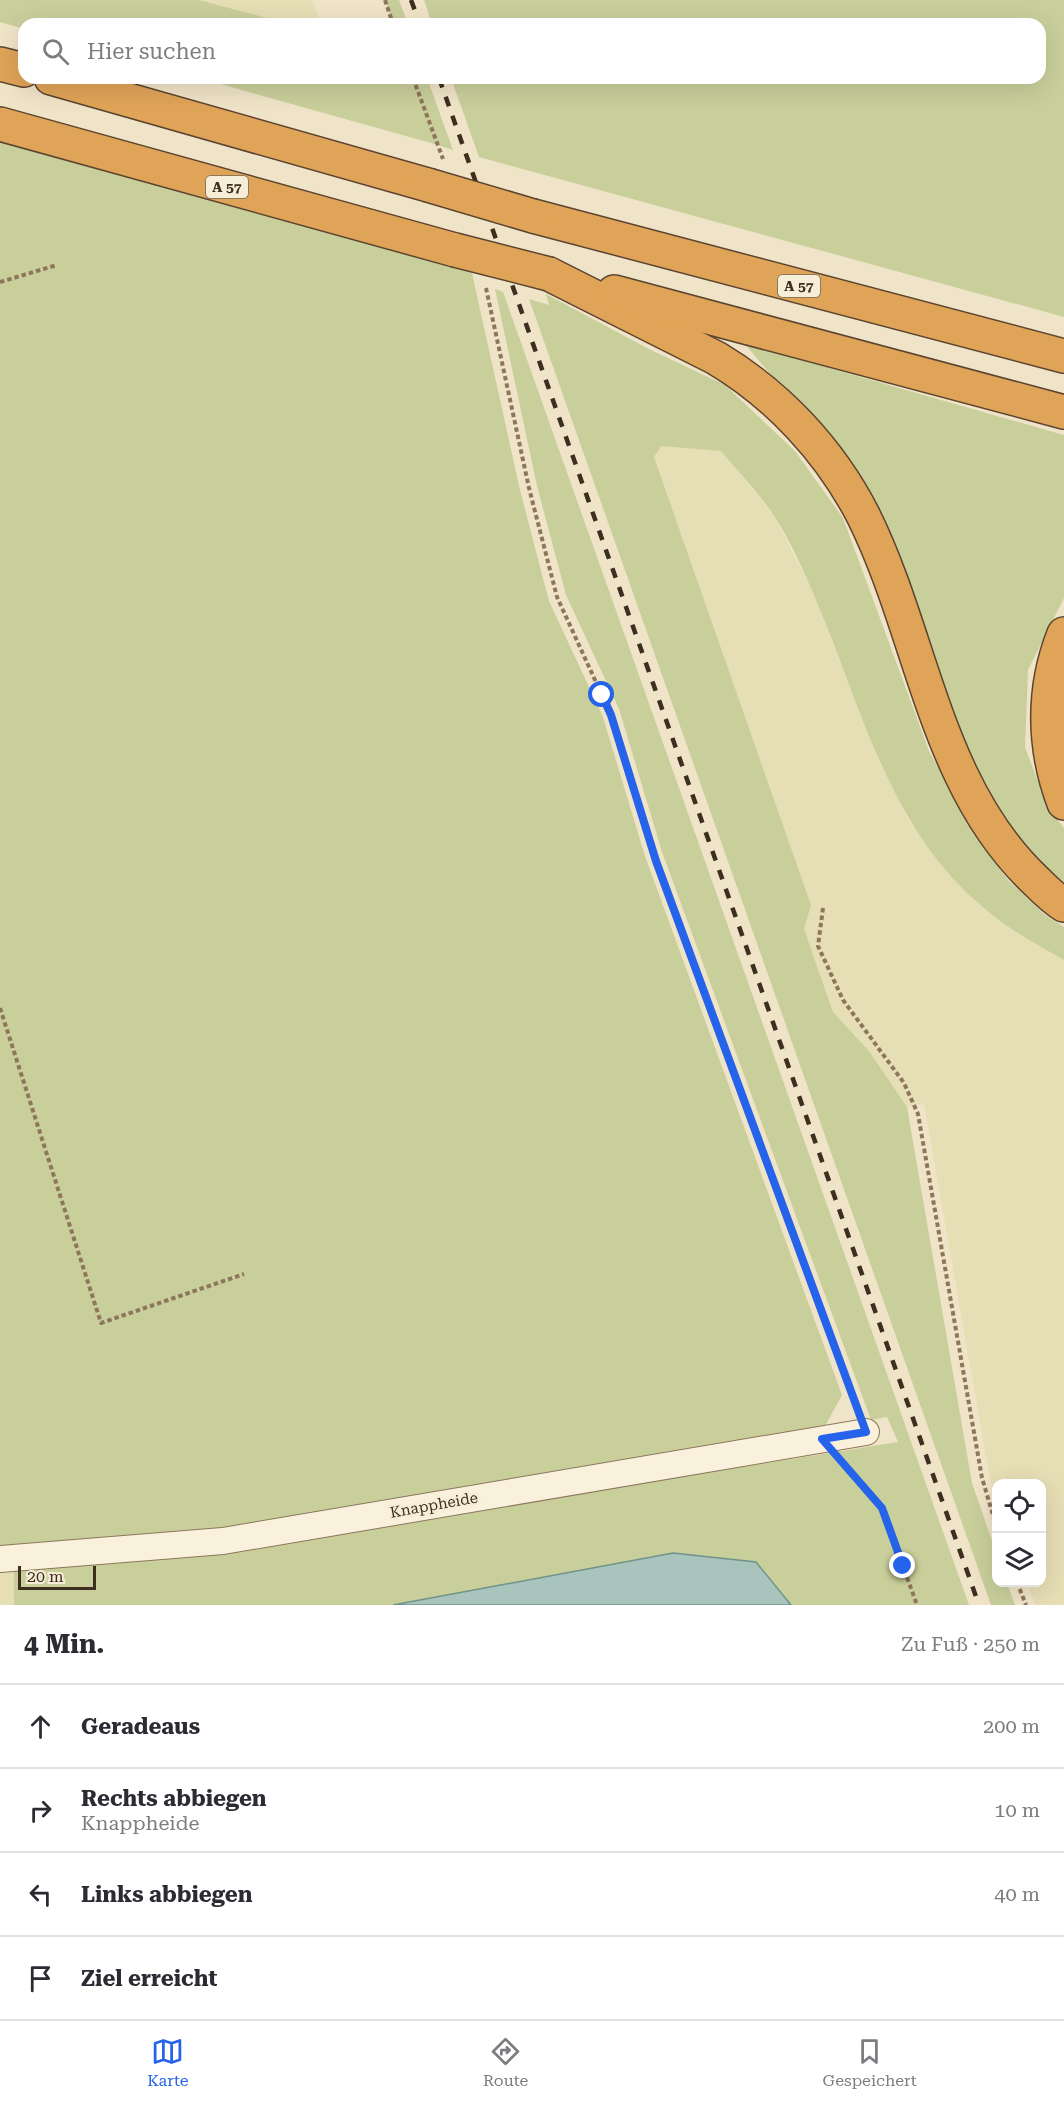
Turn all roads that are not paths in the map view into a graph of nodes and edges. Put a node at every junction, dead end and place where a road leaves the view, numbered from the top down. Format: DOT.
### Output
graph roads {
  1 [pos="0,64"];
  2 [pos="18,68"];
  3 [pos="76,84"];
  4 [pos="0,124"];
  5 [pos="549,274"];
  6 [pos="1064,356"];
  7 [pos="1064,412"];
  8 [pos="1064,633"];
  9 [pos="1064,803"];
  10 [pos="1064,905"];
  11 [pos="866,1432"];
  12 [pos="0,1559"];
  1 -- 2 [label="highway"];
  3 -- 6 [label="highway, A 57, bridge"];
  4 -- 5 [label="highway, A 57, bridge"];
  5 -- 7 [label="highway, A 57"];
  5 -- 10 [label="highway"];
  8 -- 9 [label="highway"];
  11 -- 12 [label="street, Knappheide"];
}
